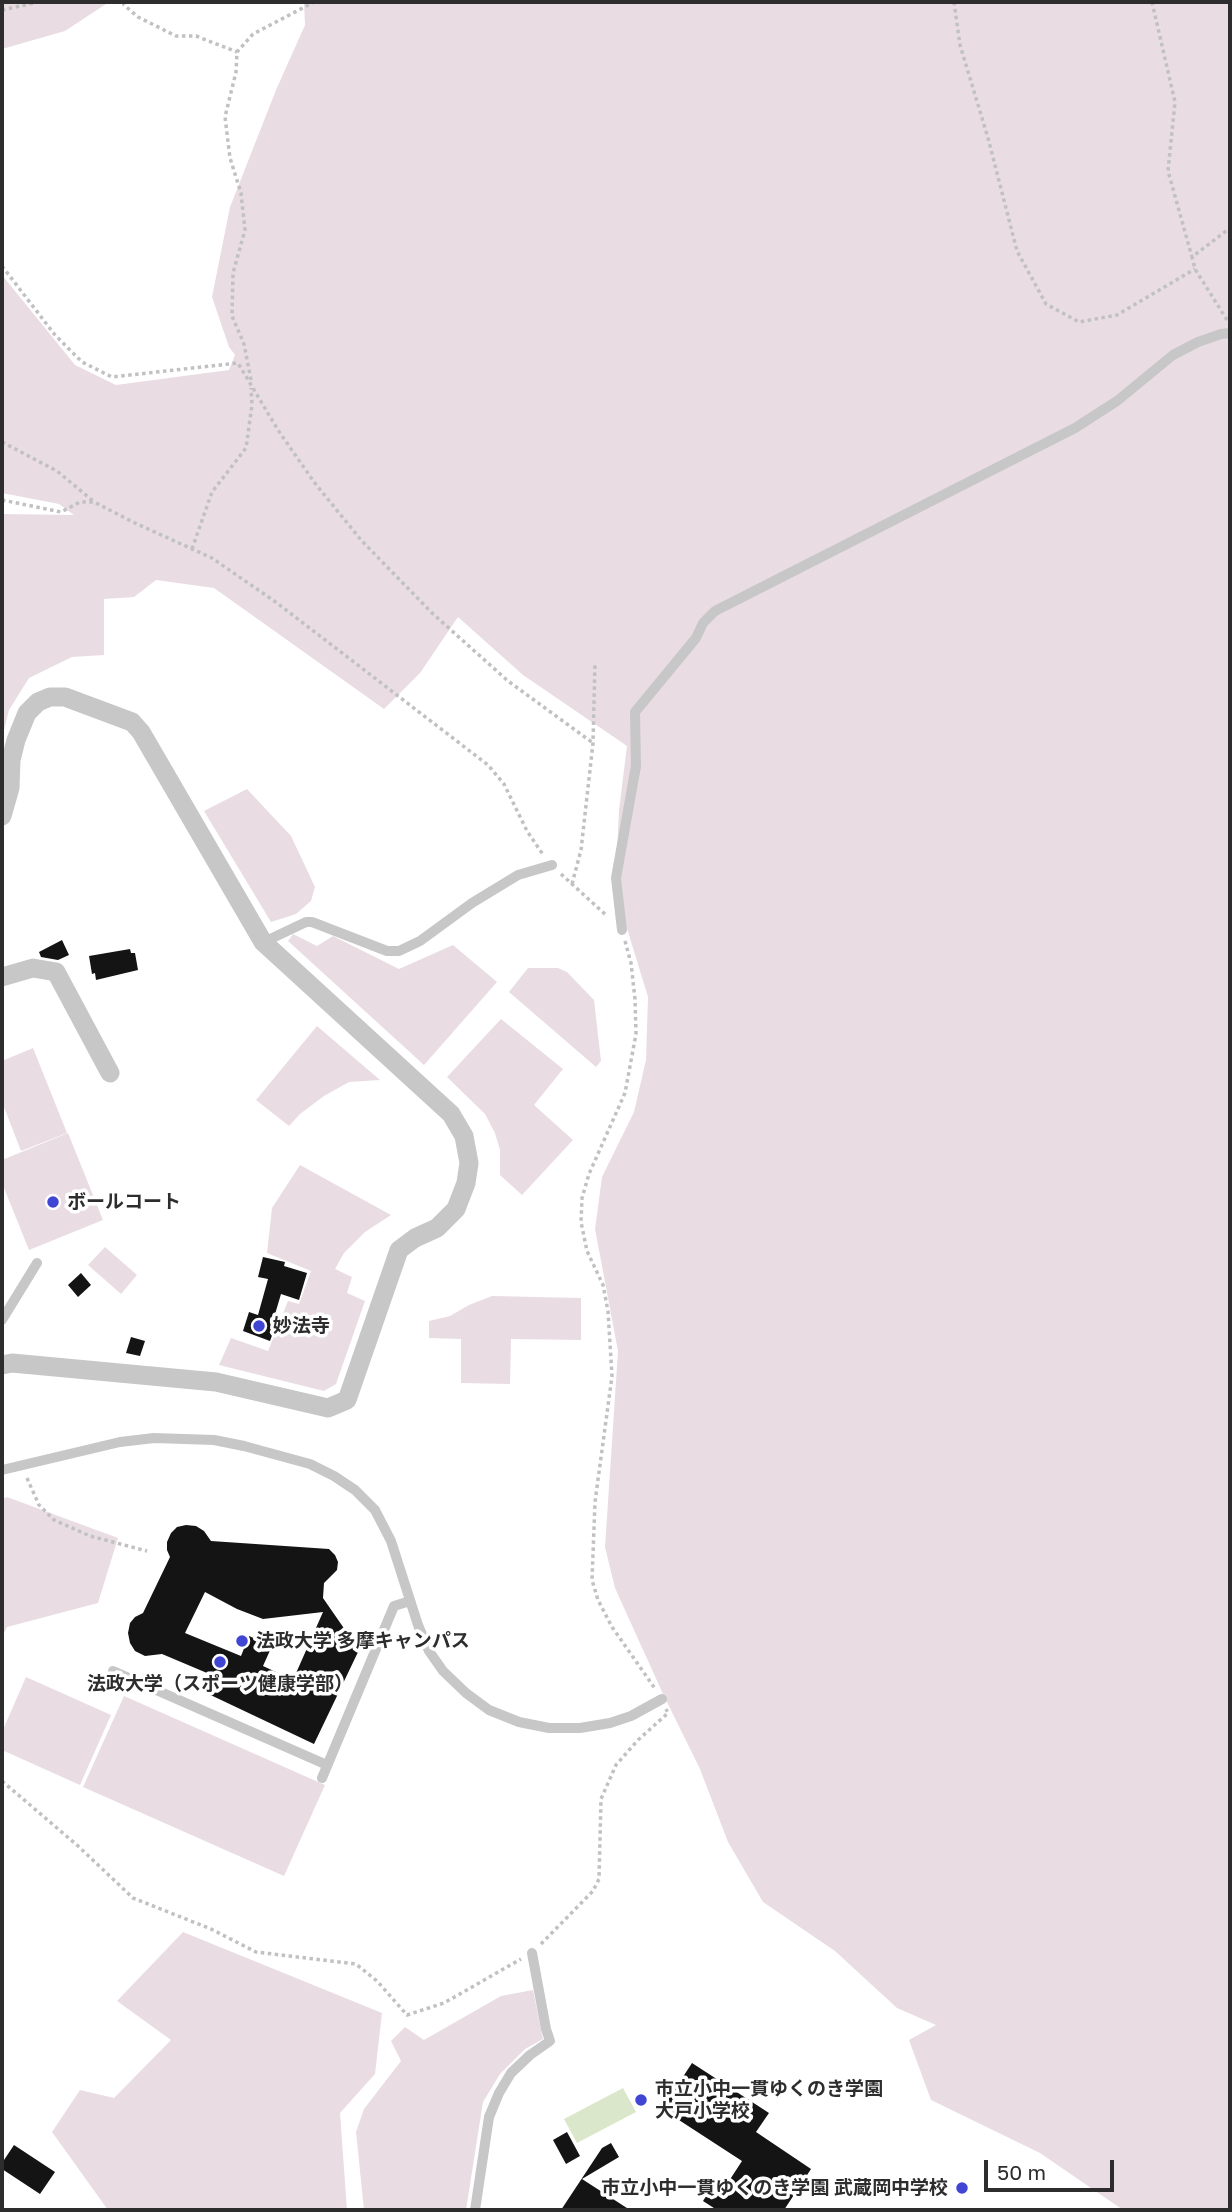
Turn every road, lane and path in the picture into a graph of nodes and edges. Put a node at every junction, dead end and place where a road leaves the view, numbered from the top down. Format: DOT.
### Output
graph roads {
  1 [pos="38,2"];
  2 [pos="123,2"];
  3 [pos="314,2"];
  4 [pos="954,2"];
  5 [pos="1152,2"];
  6 [pos="2,10"];
  7 [pos="237,52"];
  8 [pos="1230,228"];
  9 [pos="1192,257"];
  10 [pos="2,266"];
  11 [pos="1195,269"];
  12 [pos="1230,325"];
  13 [pos="1230,333"];
  14 [pos="251,385"];
  15 [pos="2,442"];
  16 [pos="2,500"];
  17 [pos="94,502"];
  18 [pos="192,549"];
  19 [pos="594,662"];
  20 [pos="593,743"];
  21 [pos="2,816"];
  22 [pos="552,866"];
  23 [pos="572,884"];
  24 [pos="622,930"];
  25 [pos="263,942"];
  26 [pos="2,977"];
  27 [pos="110,1073"];
  28 [pos="37,1263"];
  29 [pos="2,1320"];
  30 [pos="2,1365"];
  31 [pos="2,1470"];
  32 [pos="26,1476"];
  33 [pos="146,1550"];
  34 [pos="410,1601"];
  35 [pos="113,1671"];
  36 [pos="662,1699"];
  37 [pos="327,1765"];
  38 [pos="321,1778"];
  39 [pos="2,1781"];
  40 [pos="532,1953"];
  41 [pos="475,2210"];
  1 -- 6 [label="path"];
  2 -- 7 [label="path"];
  3 -- 7 [label="path"];
  4 -- 11 [label="path"];
  5 -- 9 [label="path"];
  7 -- 14 [label="path"];
  8 -- 9 [label="path"];
  9 -- 11 [label="path"];
  10 -- 14 [label="path"];
  11 -- 12 [label="path"];
  13 -- 24 [label="lane"];
  14 -- 18 [label="path"];
  14 -- 20 [label="path"];
  15 -- 17 [label="path"];
  16 -- 17 [label="path"];
  17 -- 18 [label="path"];
  18 -- 22 [label="path"];
  19 -- 20 [label="path"];
  20 -- 23 [label="path"];
  21 -- 25 [label="street"];
  22 -- 23 [label="path"];
  22 -- 25 [label="lane"];
  23 -- 24 [label="path"];
  24 -- 36 [label="path"];
  25 -- 30 [label="street"];
  26 -- 27 [label="street"];
  28 -- 29 [label="lane"];
  31 -- 34 [label="lane"];
  32 -- 33 [label="path"];
  34 -- 36 [label="lane"];
  34 -- 37 [label="lane"];
  35 -- 37 [label="lane"];
  36 -- 40 [label="path"];
  37 -- 38 [label="lane"];
  39 -- 40 [label="path"];
  40 -- 41 [label="lane"];
}
